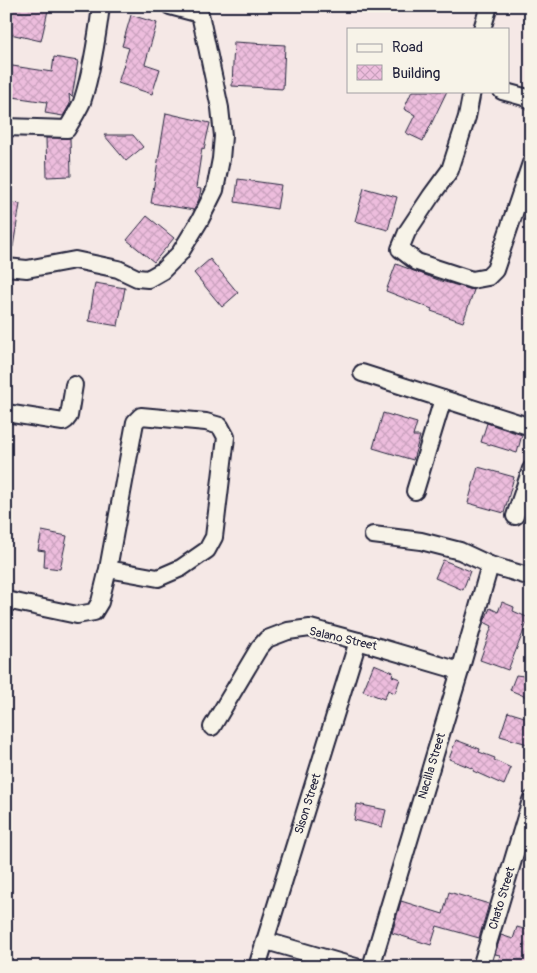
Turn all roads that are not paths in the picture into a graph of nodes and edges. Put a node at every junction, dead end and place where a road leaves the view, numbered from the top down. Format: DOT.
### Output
graph roads {
  1 [pos="101,6"];
  2 [pos="170,6"];
  3 [pos="489,6"];
  4 [pos="482,28"];
  5 [pos="472,92"];
  6 [pos="505,92"];
  7 [pos="531,101"];
  8 [pos="6,127"];
  9 [pos="531,163"];
  10 [pos="6,267"];
  11 [pos="362,373"];
  12 [pos="74,384"];
  13 [pos="443,399"];
  14 [pos="6,413"];
  15 [pos="531,426"];
  16 [pos="531,469"];
  17 [pos="415,491"];
  18 [pos="515,516"];
  19 [pos="373,535"];
  20 [pos="490,565"];
  21 [pos="108,569"];
  22 [pos="531,577"];
  23 [pos="6,600"];
  24 [pos="358,641"];
  25 [pos="460,671"];
  26 [pos="212,727"];
  27 [pos="531,800"];
  28 [pos="266,941"];
  29 [pos="257,967"];
  30 [pos="356,967"];
  31 [pos="371,967"];
  32 [pos="482,967"];
  1 -- 8 [label="street"];
  2 -- 10 [label="street"];
  3 -- 4 [label="street"];
  5 -- 9 [label="street"];
  6 -- 7 [label="street"];
  11 -- 13 [label="street"];
  12 -- 14 [label="street"];
  13 -- 15 [label="street"];
  13 -- 17 [label="street"];
  16 -- 18 [label="street"];
  19 -- 20 [label="street"];
  20 -- 22 [label="street"];
  20 -- 25 [label="street, Nacilla Street"];
  21 -- 21 [label="street"];
  21 -- 23 [label="street"];
  24 -- 25 [label="street, Salano Street"];
  24 -- 26 [label="street, Salano Street"];
  24 -- 28 [label="street, Sison Street"];
  25 -- 31 [label="street, Nacilla Street"];
  27 -- 32 [label="street, Chato Street"];
  28 -- 29 [label="street, Sison Street"];
  28 -- 30 [label="street"];
}
